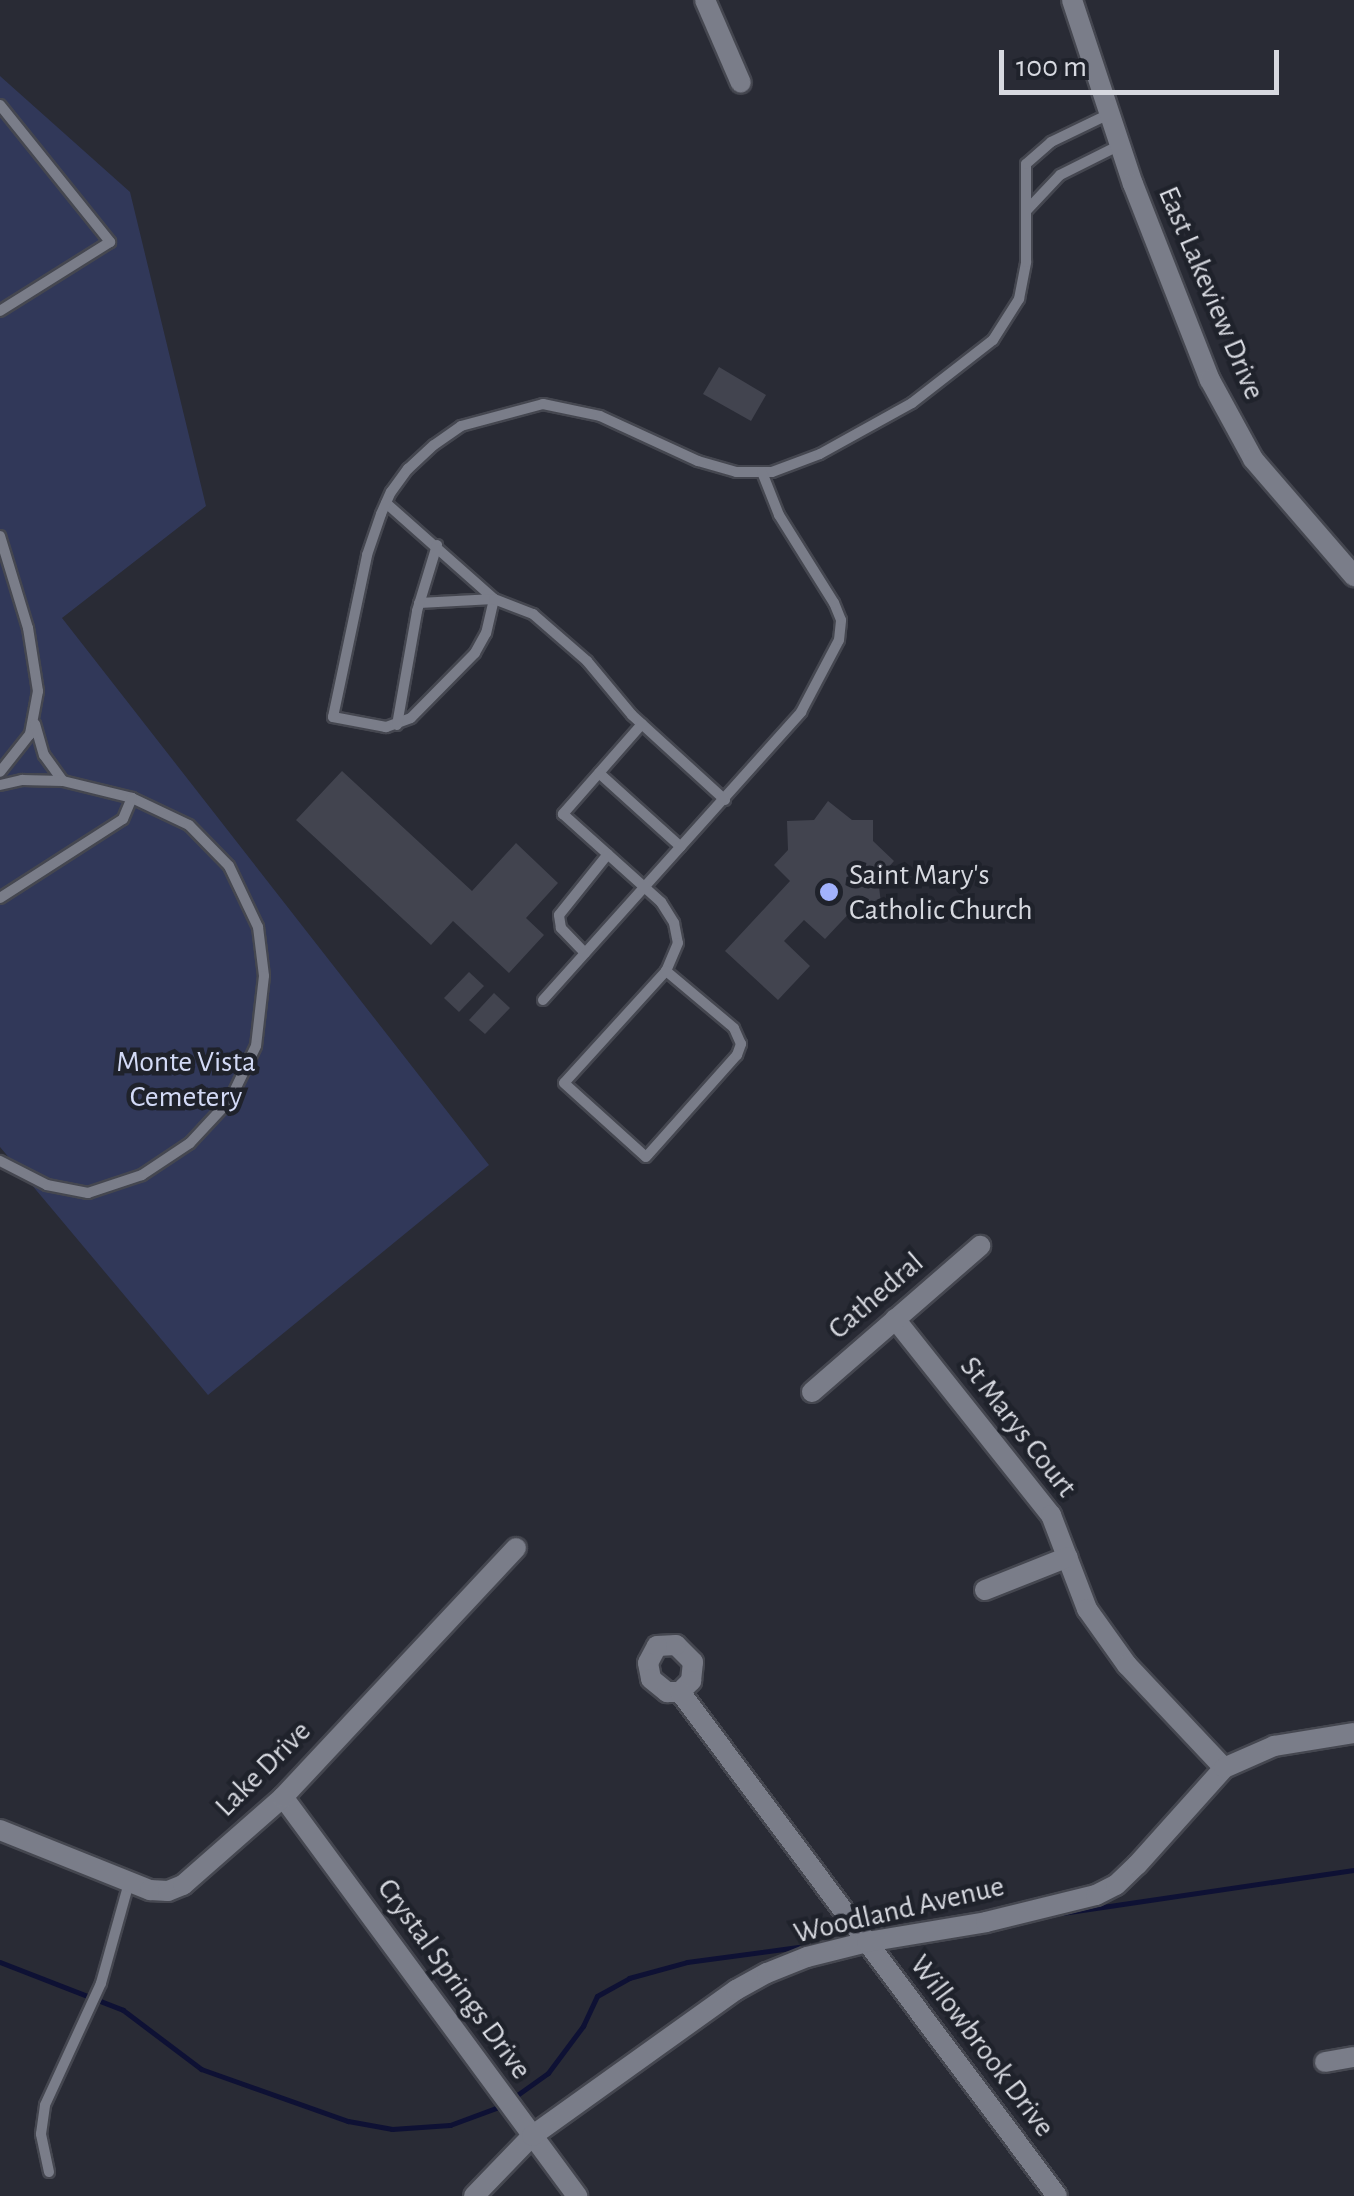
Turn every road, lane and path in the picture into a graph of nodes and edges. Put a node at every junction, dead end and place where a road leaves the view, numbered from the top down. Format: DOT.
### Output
graph roads {
  1 [pos="704,0"];
  2 [pos="1072,0"];
  3 [pos="741,83"];
  4 [pos="0,105"];
  5 [pos="1110,114"];
  6 [pos="1120,145"];
  7 [pos="1026,211"];
  8 [pos="0,311"];
  9 [pos="762,472"];
  10 [pos="386,503"];
  11 [pos="0,536"];
  12 [pos="437,545"];
  13 [pos="1354,576"];
  14 [pos="494,599"];
  15 [pos="419,602"];
  16 [pos="35,722"];
  17 [pos="642,724"];
  18 [pos="397,725"];
  19 [pos="0,772"];
  20 [pos="599,773"];
  21 [pos="62,781"];
  22 [pos="0,785"];
  23 [pos="132,798"];
  24 [pos="725,800"];
  25 [pos="681,848"];
  26 [pos="608,854"];
  27 [pos="645,887"];
  28 [pos="0,898"];
  29 [pos="585,953"];
  30 [pos="666,970"];
  31 [pos="543,1000"];
  32 [pos="0,1161"];
  33 [pos="980,1246"];
  34 [pos="895,1319"];
  35 [pos="812,1392"];
  36 [pos="516,1548"];
  37 [pos="1068,1556"];
  38 [pos="985,1590"];
  39 [pos="680,1692"];
  40 [pos="1354,1733"];
  41 [pos="1224,1768"];
  42 [pos="284,1797"];
  43 [pos="0,1830"];
  44 [pos="129,1882"];
  45 [pos="867,1942"];
  46 [pos="1354,2056"];
  47 [pos="1325,2062"];
  48 [pos="532,2136"];
  49 [pos="49,2172"];
  50 [pos="474,2196"];
  51 [pos="577,2196"];
  52 [pos="1057,2196"];
  1 -- 3 [label="street"];
  2 -- 5 [label="street, East Lakeview Drive"];
  4 -- 8 [label="lane"];
  5 -- 6 [label="street, East Lakeview Drive"];
  5 -- 7 [label="lane"];
  6 -- 7 [label="lane"];
  6 -- 13 [label="street, East Lakeview Drive"];
  7 -- 9 [label="lane"];
  9 -- 10 [label="lane"];
  9 -- 24 [label="lane"];
  10 -- 12 [label="lane"];
  10 -- 18 [label="lane"];
  11 -- 16 [label="lane"];
  12 -- 14 [label="lane"];
  12 -- 15 [label="lane"];
  14 -- 15 [label="lane"];
  14 -- 17 [label="lane"];
  14 -- 18 [label="lane"];
  15 -- 18 [label="lane"];
  16 -- 19 [label="lane"];
  16 -- 21 [label="lane"];
  17 -- 20 [label="lane"];
  17 -- 24 [label="lane"];
  20 -- 25 [label="lane"];
  20 -- 26 [label="lane"];
  21 -- 22 [label="lane"];
  21 -- 23 [label="lane"];
  23 -- 28 [label="lane"];
  23 -- 32 [label="lane"];
  24 -- 25 [label="lane"];
  25 -- 27 [label="lane"];
  26 -- 27 [label="lane"];
  26 -- 29 [label="lane"];
  27 -- 29 [label="lane"];
  27 -- 30 [label="lane"];
  29 -- 31 [label="lane"];
  30 -- 30 [label="lane"];
  33 -- 34 [label="street, Cathedral"];
  34 -- 35 [label="street, Cathedral"];
  34 -- 37 [label="street, St Marys Court"];
  36 -- 42 [label="street, Lake Drive"];
  37 -- 38 [label="street"];
  37 -- 41 [label="street, St Marys Court"];
  39 -- 45 [label="street, Willowbrook Drive"];
  40 -- 41 [label="street, Woodland Avenue"];
  41 -- 45 [label="street, Woodland Avenue"];
  42 -- 44 [label="street, Lake Drive"];
  42 -- 48 [label="street, Crystal Springs Drive"];
  43 -- 44 [label="street, Lake Drive"];
  44 -- 49 [label="lane"];
  45 -- 48 [label="street, Woodland Avenue"];
  45 -- 52 [label="street, Willowbrook Drive"];
  46 -- 47 [label="street"];
  48 -- 50 [label="street, Woodland Avenue"];
  48 -- 51 [label="street, Crystal Springs Drive"];
}
